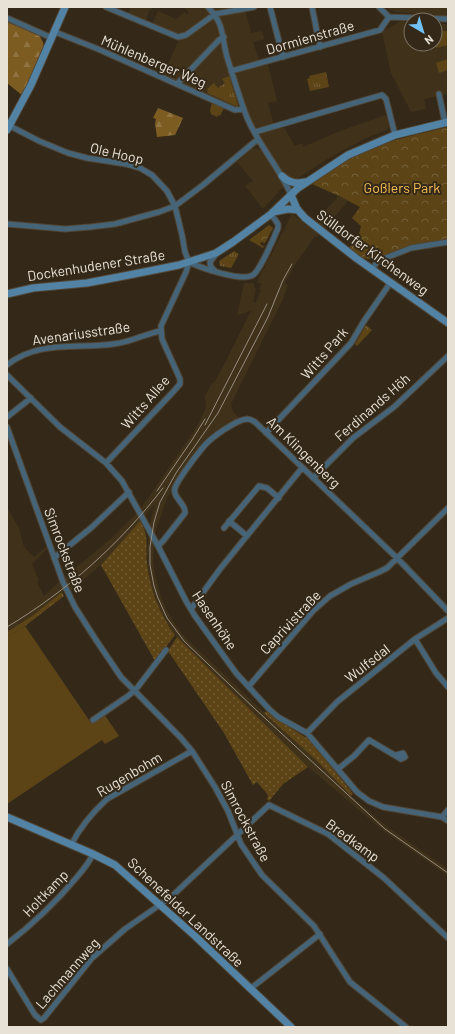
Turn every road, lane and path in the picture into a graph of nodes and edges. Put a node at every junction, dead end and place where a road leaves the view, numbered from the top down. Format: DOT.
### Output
graph roads {
  1 [pos="65,7"];
  2 [pos="106,7"];
  3 [pos="208,7"];
  4 [pos="254,7"];
  5 [pos="270,7"];
  6 [pos="312,7"];
  7 [pos="379,7"];
  8 [pos="227,9"];
  9 [pos="215,14"];
  10 [pos="7,18"];
  11 [pos="389,18"];
  12 [pos="448,20"];
  13 [pos="54,35"];
  14 [pos="224,37"];
  15 [pos="320,47"];
  16 [pos="283,57"];
  17 [pos="231,71"];
  18 [pos="177,84"];
  19 [pos="439,94"];
  20 [pos="244,109"];
  21 [pos="447,122"];
  22 [pos="8,128"];
  23 [pos="254,132"];
  24 [pos="395,135"];
  25 [pos="258,139"];
  26 [pos="282,176"];
  27 [pos="308,182"];
  28 [pos="290,195"];
  29 [pos="175,206"];
  30 [pos="298,210"];
  31 [pos="272,213"];
  32 [pos="7,224"];
  33 [pos="448,242"];
  34 [pos="216,253"];
  35 [pos="189,262"];
  36 [pos="372,269"];
  37 [pos="215,272"];
  38 [pos="391,282"];
  39 [pos="7,294"];
  40 [pos="448,323"];
  41 [pos="161,331"];
  42 [pos="448,356"];
  43 [pos="7,364"];
  44 [pos="7,375"];
  45 [pos="31,398"];
  46 [pos="7,417"];
  47 [pos="7,427"];
  48 [pos="266,433"];
  49 [pos="106,463"];
  50 [pos="302,468"];
  51 [pos="313,478"];
  52 [pos="129,492"];
  53 [pos="279,498"];
  54 [pos="448,508"];
  55 [pos="229,521"];
  56 [pos="224,528"];
  57 [pos="247,536"];
  58 [pos="158,546"];
  59 [pos="54,558"];
  60 [pos="398,558"];
  61 [pos="191,609"];
  62 [pos="448,611"];
  63 [pos="448,618"];
  64 [pos="415,640"];
  65 [pos="166,650"];
  66 [pos="248,686"];
  67 [pos="448,687"];
  68 [pos="134,690"];
  69 [pos="93,720"];
  70 [pos="307,733"];
  71 [pos="192,751"];
  72 [pos="396,755"];
  73 [pos="338,769"];
  74 [pos="448,810"];
  75 [pos="7,817"];
  76 [pos="442,817"];
  77 [pos="448,821"];
  78 [pos="237,836"];
  79 [pos="71,845"];
  80 [pos="94,854"];
  81 [pos="161,905"];
  82 [pos="320,934"];
  83 [pos="448,938"];
  84 [pos="7,944"];
  85 [pos="7,969"];
  86 [pos="250,988"];
  87 [pos="291,1027"];
  88 [pos="406,1027"];
  1 -- 13 [label="street"];
  2 -- 9 [label="street"];
  3 -- 9 [label="street"];
  4 -- 8 [label="street"];
  5 -- 16 [label="street"];
  6 -- 15 [label="street"];
  7 -- 11 [label="street"];
  8 -- 9 [label="street"];
  9 -- 14 [label="street"];
  10 -- 13 [label="street, Mühlenberger Weg"];
  11 -- 12 [label="street"];
  11 -- 15 [label="street, Dormienstraße"];
  13 -- 18 [label="street, Mühlenberger Weg"];
  13 -- 22 [label="street"];
  14 -- 17 [label="street"];
  14 -- 18 [label="street"];
  15 -- 16 [label="street, Dormienstraße"];
  16 -- 17 [label="street, Dormienstraße"];
  17 -- 20 [label="street"];
  18 -- 20 [label="street, Mühlenberger Weg"];
  19 -- 21 [label="street"];
  20 -- 23 [label="street"];
  21 -- 24 [label="street, Dockenhudener Straße"];
  22 -- 29 [label="street, Ole Hoop"];
  23 -- 24 [label="street"];
  23 -- 25 [label="street"];
  24 -- 27 [label="street, Dockenhudener Straße"];
  25 -- 26 [label="street"];
  25 -- 29 [label="street"];
  26 -- 27 [label="street"];
  26 -- 28 [label="street"];
  27 -- 28 [label="street, Dockenhudener Straße"];
  28 -- 30 [label="street, Sülldorfer Kirchenweg"];
  28 -- 31 [label="street, Dockenhudener Straße"];
  29 -- 32 [label="street"];
  29 -- 35 [label="street, Ole Hoop"];
  30 -- 31 [label="street"];
  30 -- 36 [label="street, Sülldorfer Kirchenweg"];
  31 -- 34 [label="street, Dockenhudener Straße"];
  31 -- 37 [label="street"];
  33 -- 36 [label="street"];
  34 -- 35 [label="street, Dockenhudener Straße"];
  34 -- 37 [label="street"];
  35 -- 37 [label="street"];
  35 -- 39 [label="street, Dockenhudener Straße"];
  35 -- 41 [label="street"];
  36 -- 38 [label="street, Sülldorfer Kirchenweg"];
  38 -- 40 [label="street, Sülldorfer Kirchenweg"];
  38 -- 48 [label="street, Witts Park"];
  41 -- 43 [label="street, Avenariusstraße"];
  41 -- 49 [label="street, Witts Allee"];
  42 -- 51 [label="street, Ferdinands Höh"];
  44 -- 45 [label="street, Hasenhöhe"];
  45 -- 46 [label="street"];
  45 -- 49 [label="street, Hasenhöhe"];
  47 -- 59 [label="street, Simrockstraße"];
  48 -- 50 [label="street, Am Klingenberg"];
  48 -- 58 [label="street, Am Klingenberg"];
  49 -- 52 [label="street, Hasenhöhe"];
  50 -- 51 [label="street, Am Klingenberg"];
  50 -- 53 [label="street"];
  51 -- 60 [label="street, Am Klingenberg"];
  52 -- 58 [label="street, Hasenhöhe"];
  52 -- 59 [label="street"];
  53 -- 55 [label="street"];
  53 -- 57 [label="street"];
  54 -- 60 [label="street, Caprivistraße"];
  55 -- 56 [label="street"];
  55 -- 57 [label="street"];
  57 -- 61 [label="street"];
  58 -- 61 [label="street, Hasenhöhe"];
  59 -- 68 [label="street, Simrockstraße"];
  60 -- 62 [label="street, Am Klingenberg"];
  60 -- 66 [label="street, Caprivistraße"];
  61 -- 66 [label="street, Hasenhöhe"];
  63 -- 64 [label="street, Wulfsdal"];
  64 -- 67 [label="street"];
  64 -- 70 [label="street, Wulfsdal"];
  65 -- 68 [label="street"];
  66 -- 70 [label="street, Hasenhöhe"];
  68 -- 69 [label="street"];
  68 -- 71 [label="street, Simrockstraße"];
  70 -- 73 [label="street, Hasenhöhe"];
  71 -- 78 [label="street, Simrockstraße"];
  71 -- 79 [label="street, Rugenbohm"];
  72 -- 73 [label="street"];
  73 -- 76 [label="street, Hasenhöhe"];
  74 -- 76 [label="street"];
  75 -- 79 [label="street, Schenefelder Landstraße"];
  76 -- 77 [label="street, Hasenhöhe"];
  78 -- 81 [label="street"];
  78 -- 82 [label="street, Simrockstraße"];
  78 -- 83 [label="street, Bredkamp"];
  79 -- 80 [label="street, Schenefelder Landstraße"];
  80 -- 81 [label="street, Schenefelder Landstraße"];
  80 -- 84 [label="street, Holtkamp"];
  81 -- 85 [label="street, Lachmannweg"];
  81 -- 86 [label="street, Schenefelder Landstraße"];
  82 -- 86 [label="street"];
  82 -- 88 [label="street, Simrockstraße"];
  86 -- 87 [label="street, Schenefelder Landstraße"];
}
